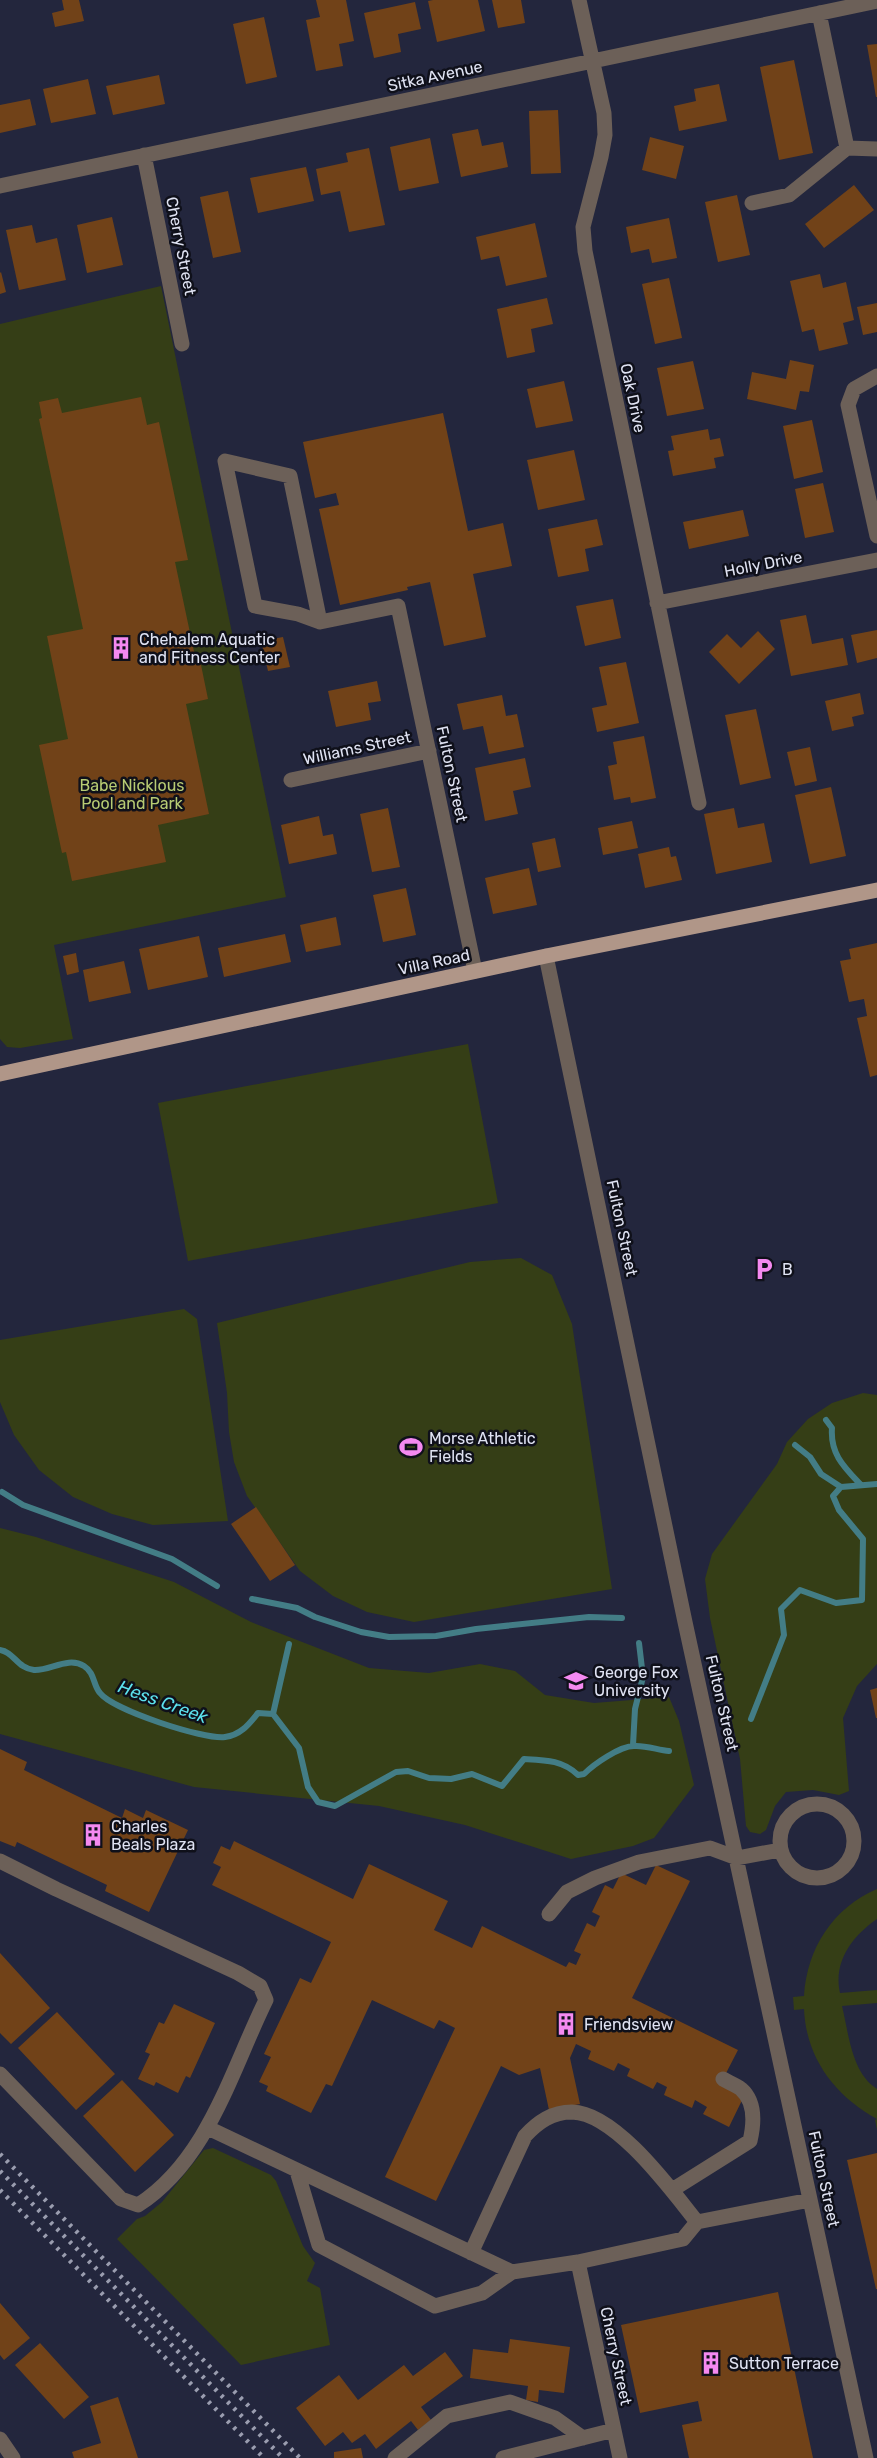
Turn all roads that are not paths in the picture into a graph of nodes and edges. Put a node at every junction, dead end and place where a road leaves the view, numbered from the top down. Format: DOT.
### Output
graph roads {
  1 [pos="579,0"];
  2 [pos="877,1"];
  3 [pos="819,13"];
  4 [pos="591,61"];
  5 [pos="847,147"];
  6 [pos="877,149"];
  7 [pos="144,155"];
  8 [pos="0,186"];
  9 [pos="752,203"];
  10 [pos="182,344"];
  11 [pos="877,376"];
  12 [pos="877,536"];
  13 [pos="877,560"];
  14 [pos="657,603"];
  15 [pos="320,622"];
  16 [pos="429,751"];
  17 [pos="291,780"];
  18 [pos="699,803"];
  19 [pos="877,890"];
  20 [pos="546,956"];
  21 [pos="475,971"];
  22 [pos="0,1074"];
  23 [pos="780,1850"];
  24 [pos="737,1858"];
  25 [pos="0,1861"];
  26 [pos="549,1914"];
  27 [pos="0,2074"];
  28 [pos="723,2079"];
  29 [pos="208,2128"];
  30 [pos="297,2171"];
  31 [pos="672,2190"];
  32 [pos="810,2200"];
  33 [pos="697,2222"];
  34 [pos="471,2253"];
  35 [pos="578,2262"];
  36 [pos="512,2272"];
  37 [pos="614,2430"];
  38 [pos="583,2438"];
  39 [pos="0,2439"];
  40 [pos="13,2458"];
  41 [pos="395,2458"];
  42 [pos="503,2458"];
  43 [pos="620,2458"];
  44 [pos="866,2458"];
  1 -- 4 [label="street, Oak Drive"];
  2 -- 3 [label="street, Sitka Avenue"];
  3 -- 4 [label="street, Sitka Avenue"];
  3 -- 5 [label="street"];
  4 -- 7 [label="street, Sitka Avenue"];
  4 -- 14 [label="street, Oak Drive"];
  5 -- 6 [label="street"];
  5 -- 9 [label="street"];
  7 -- 8 [label="street, Sitka Avenue"];
  7 -- 10 [label="street, Cherry Street"];
  11 -- 12 [label="street"];
  13 -- 14 [label="street, Holly Drive"];
  14 -- 18 [label="street, Oak Drive"];
  15 -- 15 [label="street"];
  15 -- 16 [label="street, Fulton Street"];
  16 -- 17 [label="street, Williams Street"];
  16 -- 21 [label="street, Fulton Street"];
  19 -- 20 [label="main road, Villa Road"];
  20 -- 21 [label="main road, Villa Road"];
  20 -- 24 [label="street, Fulton Street"];
  21 -- 22 [label="main road, Villa Road"];
  23 -- 23 [label="street"];
  23 -- 24 [label="street"];
  24 -- 26 [label="street"];
  24 -- 32 [label="street, Fulton Street"];
  25 -- 29 [label="street"];
  27 -- 29 [label="street"];
  28 -- 31 [label="street"];
  29 -- 30 [label="street"];
  30 -- 34 [label="street"];
  30 -- 36 [label="street"];
  31 -- 33 [label="street"];
  31 -- 34 [label="street"];
  32 -- 33 [label="street"];
  32 -- 44 [label="street, Fulton Street"];
  33 -- 35 [label="street"];
  34 -- 36 [label="street"];
  35 -- 36 [label="street"];
  35 -- 37 [label="street, Cherry Street"];
  37 -- 38 [label="street"];
  37 -- 43 [label="street, Cherry Street"];
  38 -- 41 [label="street"];
  38 -- 42 [label="street"];
  39 -- 40 [label="street"];
}
